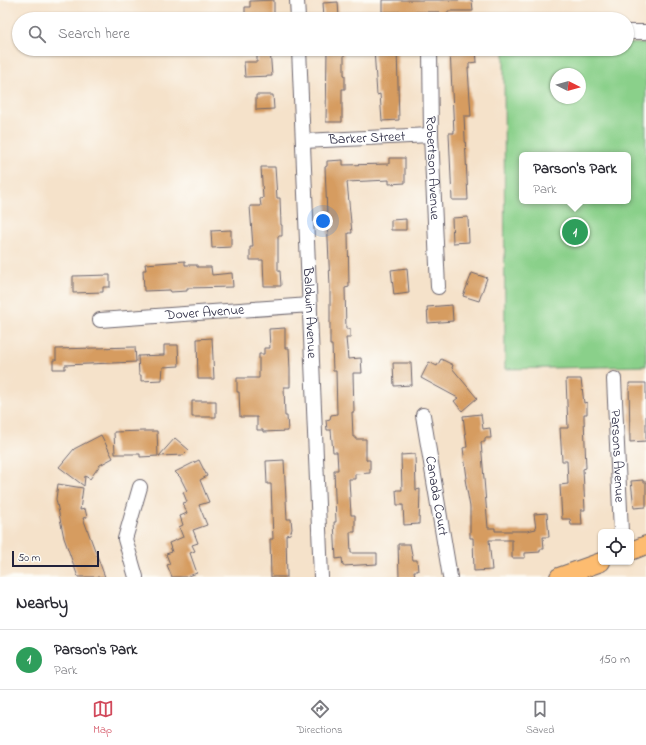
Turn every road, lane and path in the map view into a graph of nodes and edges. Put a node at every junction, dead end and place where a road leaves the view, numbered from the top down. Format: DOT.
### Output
graph roads {
  1 [pos="297,0"];
  2 [pos="298,12"];
  3 [pos="634,32"];
  4 [pos="646,32"];
  5 [pos="300,56"];
  6 [pos="430,56"];
  7 [pos="431,135"];
  8 [pos="303,141"];
  9 [pos="438,287"];
  10 [pos="310,305"];
  11 [pos="100,320"];
  12 [pos="614,379"];
  13 [pos="423,415"];
  14 [pos="140,487"];
  15 [pos="621,529"];
  16 [pos="646,545"];
  17 [pos="634,549"];
  18 [pos="598,563"];
  19 [pos="136,577"];
  20 [pos="321,577"];
  21 [pos="450,577"];
  22 [pos="559,577"];
  1 -- 2 [label="street"];
  3 -- 4 [label="street"];
  5 -- 8 [label="street, Baldwin Avenue"];
  6 -- 7 [label="street, Robertson Avenue"];
  7 -- 8 [label="street, Barker Street"];
  7 -- 9 [label="street, Robertson Avenue"];
  8 -- 10 [label="street, Baldwin Avenue"];
  10 -- 11 [label="street, Dover Avenue"];
  10 -- 20 [label="street, Baldwin Avenue"];
  12 -- 15 [label="street, Parsons Avenue"];
  13 -- 21 [label="street, Canada Court"];
  14 -- 19 [label="street"];
  16 -- 17 [label="main road"];
  18 -- 22 [label="main road"];
}
